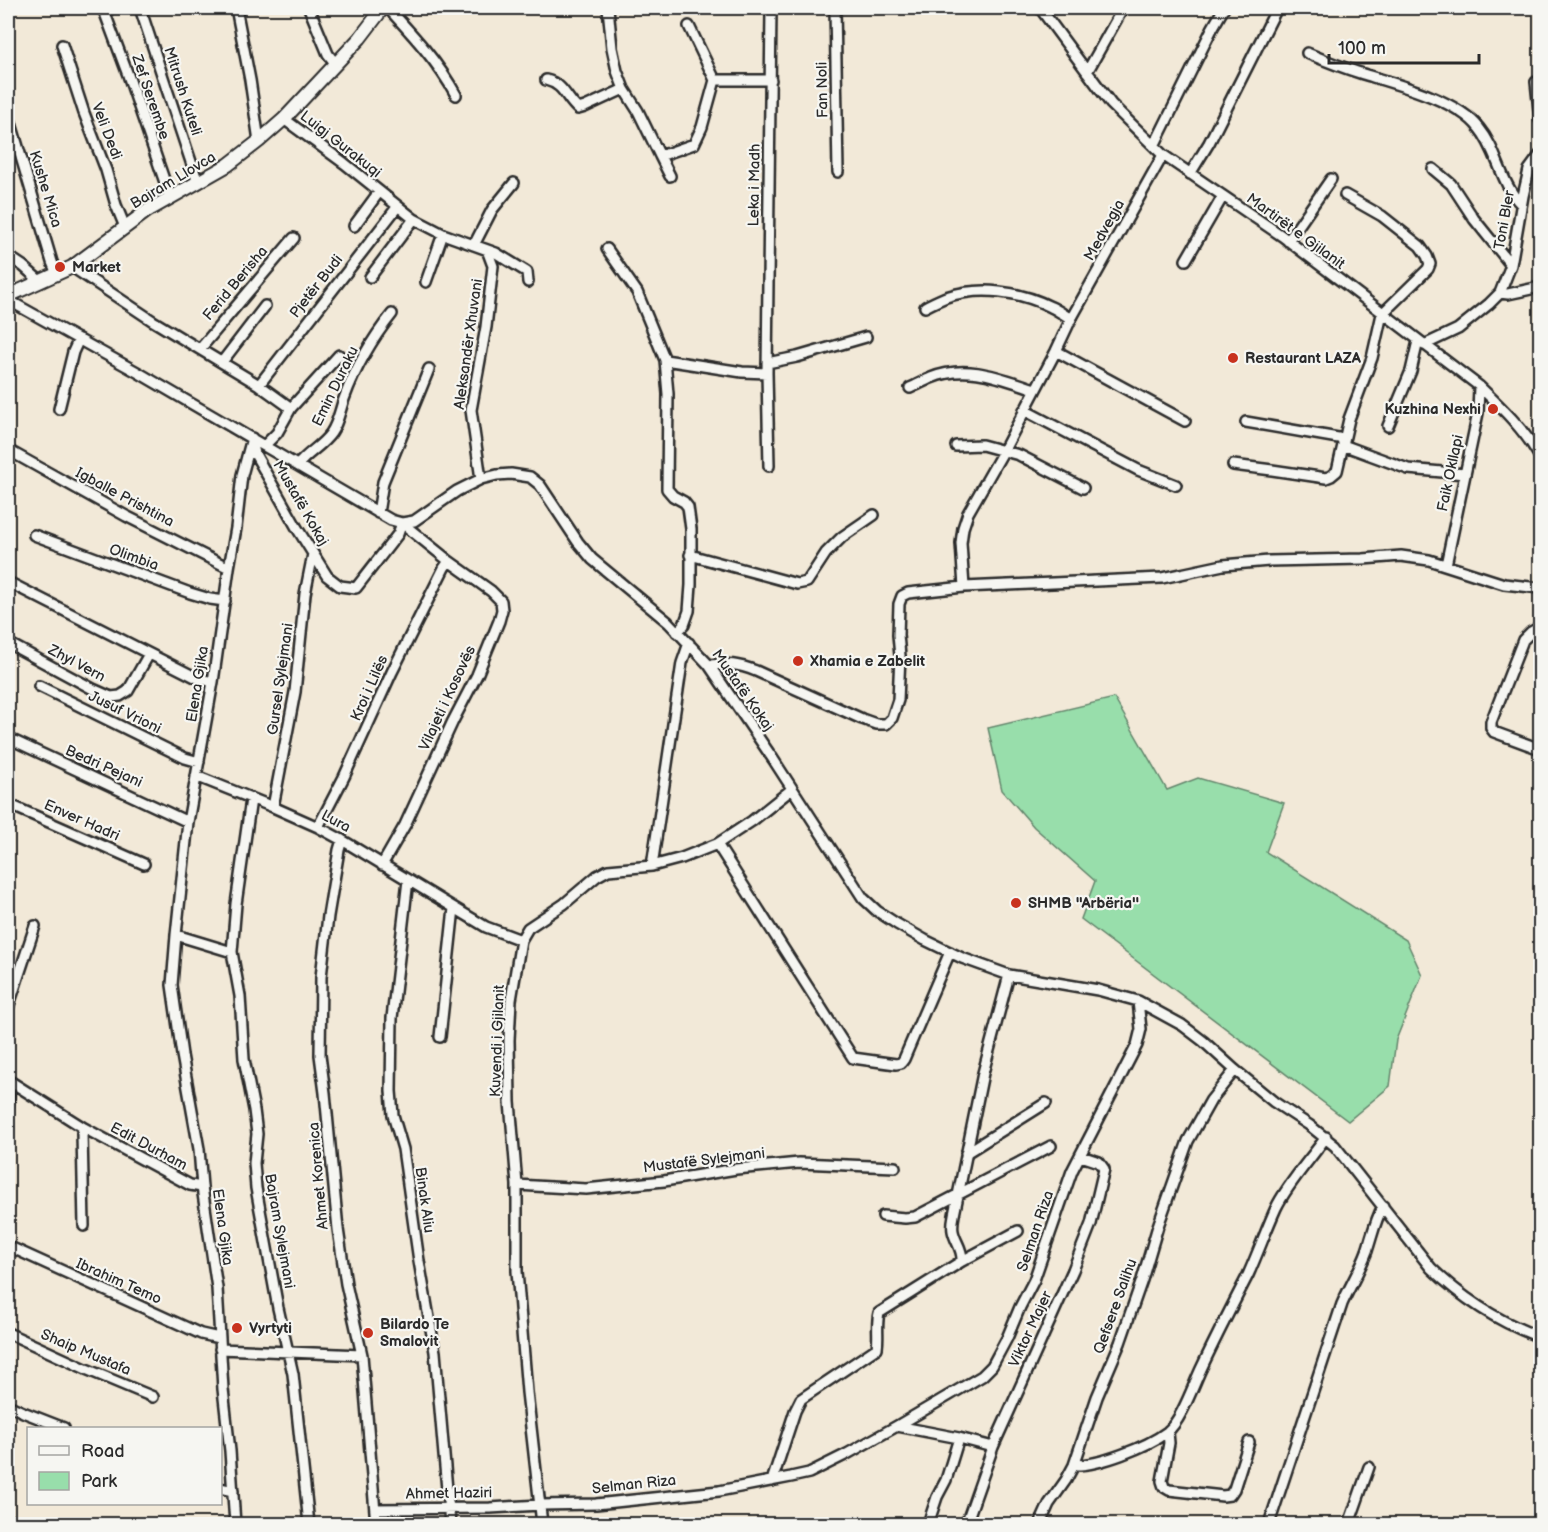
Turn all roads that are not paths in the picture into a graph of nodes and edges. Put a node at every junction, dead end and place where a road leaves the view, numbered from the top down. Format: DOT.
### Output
graph roads {
  1 [pos="103,8"];
  2 [pos="140,8"];
  3 [pos="236,8"];
  4 [pos="309,8"];
  5 [pos="383,8"];
  6 [pos="608,8"];
  7 [pos="771,8"];
  8 [pos="835,8"];
  9 [pos="1040,8"];
  10 [pos="1123,8"];
  11 [pos="1224,8"];
  12 [pos="1277,8"];
  13 [pos="689,26"];
  14 [pos="62,45"];
  15 [pos="1307,53"];
  16 [pos="335,63"];
  17 [pos="1088,72"];
  18 [pos="546,80"];
  19 [pos="715,80"];
  20 [pos="771,80"];
  21 [pos="1536,82"];
  22 [pos="624,89"];
  23 [pos="456,95"];
  24 [pos="8,113"];
  25 [pos="284,119"];
  26 [pos="1540,120"];
  27 [pos="259,141"];
  28 [pos="1154,146"];
  29 [pos="1163,155"];
  30 [pos="1540,155"];
  31 [pos="660,156"];
  32 [pos="1433,169"];
  33 [pos="838,172"];
  34 [pos="1190,174"];
  35 [pos="670,176"];
  36 [pos="1331,179"];
  37 [pos="198,183"];
  38 [pos="514,183"];
  39 [pos="380,192"];
  40 [pos="1345,195"];
  41 [pos="1223,196"];
  42 [pos="170,197"];
  43 [pos="1521,204"];
  44 [pos="398,206"];
  45 [pos="414,219"];
  46 [pos="354,226"];
  47 [pos="125,227"];
  48 [pos="444,234"];
  49 [pos="294,238"];
  50 [pos="1288,241"];
  51 [pos="474,245"];
  52 [pos="607,249"];
  53 [pos="487,250"];
  54 [pos="8,256"];
  55 [pos="1185,260"];
  56 [pos="1511,266"];
  57 [pos="72,267"];
  58 [pos="57,274"];
  59 [pos="370,277"];
  60 [pos="41,282"];
  61 [pos="426,282"];
  62 [pos="528,282"];
  63 [pos="1540,287"];
  64 [pos="1500,293"];
  65 [pos="8,296"];
  66 [pos="8,300"];
  67 [pos="265,306"];
  68 [pos="925,307"];
  69 [pos="392,314"];
  70 [pos="1382,314"];
  71 [pos="1071,319"];
  72 [pos="866,337"];
  73 [pos="79,339"];
  74 [pos="1421,343"];
  75 [pos="200,349"];
  76 [pos="1056,351"];
  77 [pos="339,355"];
  78 [pos="665,360"];
  79 [pos="222,362"];
  80 [pos="767,363"];
  81 [pos="429,369"];
  82 [pos="767,373"];
  83 [pos="259,385"];
  84 [pos="1479,386"];
  85 [pos="910,388"];
  86 [pos="1035,389"];
  87 [pos="291,408"];
  88 [pos="59,409"];
  89 [pos="1024,410"];
  90 [pos="1185,421"];
  91 [pos="1246,422"];
  92 [pos="1388,426"];
  93 [pos="252,438"];
  94 [pos="1344,442"];
  95 [pos="264,446"];
  96 [pos="956,446"];
  97 [pos="8,450"];
  98 [pos="1004,450"];
  99 [pos="1540,457"];
  100 [pos="298,465"];
  101 [pos="1233,465"];
  102 [pos="769,466"];
  103 [pos="1465,474"];
  104 [pos="480,478"];
  105 [pos="1176,485"];
  106 [pos="1083,488"];
  107 [pos="378,513"];
  108 [pos="874,515"];
  109 [pos="402,523"];
  110 [pos="34,535"];
  111 [pos="313,554"];
  112 [pos="690,555"];
  113 [pos="449,561"];
  114 [pos="1446,565"];
  115 [pos="229,568"];
  116 [pos="8,582"];
  117 [pos="964,587"];
  118 [pos="1540,588"];
  119 [pos="225,601"];
  120 [pos="1540,627"];
  121 [pos="678,632"];
  122 [pos="8,643"];
  123 [pos="689,643"];
  124 [pos="149,654"];
  125 [pos="709,665"];
  126 [pos="213,682"];
  127 [pos="39,686"];
  128 [pos="8,738"];
  129 [pos="1540,749"];
  130 [pos="199,762"];
  131 [pos="196,776"];
  132 [pos="792,789"];
  133 [pos="251,799"];
  134 [pos="8,804"];
  135 [pos="273,807"];
  136 [pos="188,822"];
  137 [pos="318,827"];
  138 [pos="342,840"];
  139 [pos="717,844"];
  140 [pos="144,864"];
  141 [pos="382,865"];
  142 [pos="652,866"];
  143 [pos="408,880"];
  144 [pos="454,908"];
  145 [pos="35,926"];
  146 [pos="176,935"];
  147 [pos="521,940"];
  148 [pos="232,951"];
  149 [pos="950,952"];
  150 [pos="1009,975"];
  151 [pos="1138,1001"];
  152 [pos="8,1008"];
  153 [pos="440,1037"];
  154 [pos="1235,1070"];
  155 [pos="9,1081"];
  156 [pos="1046,1103"];
  157 [pos="8,1106"];
  158 [pos="84,1128"];
  159 [pos="1326,1137"];
  160 [pos="1051,1146"];
  161 [pos="966,1153"];
  162 [pos="1082,1156"];
  163 [pos="896,1167"];
  164 [pos="517,1185"];
  165 [pos="202,1187"];
  166 [pos="958,1194"];
  167 [pos="1383,1206"];
  168 [pos="883,1216"];
  169 [pos="84,1226"];
  170 [pos="1018,1232"];
  171 [pos="8,1246"];
  172 [pos="962,1261"];
  173 [pos="8,1333"];
  174 [pos="1540,1337"];
  175 [pos="219,1338"];
  176 [pos="220,1349"];
  177 [pos="289,1352"];
  178 [pos="362,1355"];
  179 [pos="153,1397"];
  180 [pos="8,1405"];
  181 [pos="897,1426"];
  182 [pos="61,1427"];
  183 [pos="1168,1432"];
  184 [pos="958,1438"];
  185 [pos="1249,1442"];
  186 [pos="993,1447"];
  187 [pos="1074,1465"];
  188 [pos="1369,1467"];
  189 [pos="772,1481"];
  190 [pos="222,1488"];
  191 [pos="233,1491"];
  192 [pos="540,1505"];
  193 [pos="448,1508"];
  194 [pos="375,1509"];
  195 [pos="8,1520"];
  196 [pos="17,1524"];
  197 [pos="235,1524"];
  198 [pos="309,1524"];
  199 [pos="376,1524"];
  200 [pos="450,1524"];
  201 [pos="542,1524"];
  202 [pos="928,1524"];
  203 [pos="966,1524"];
  204 [pos="1040,1524"];
  205 [pos="1269,1524"];
  206 [pos="1349,1524"];
  1 -- 42 [label="street, Zef Serembe"];
  2 -- 37 [label="street, Mitrush Kuteli"];
  3 -- 27 [label="street"];
  4 -- 16 [label="street"];
  5 -- 16 [label="street, Bajram Llovca"];
  5 -- 23 [label="street, Bajram Llovca"];
  6 -- 22 [label="street"];
  7 -- 20 [label="street, Leka i Madh"];
  8 -- 33 [label="street, Fan Noli"];
  9 -- 17 [label="street, Martirët e Gjilanit"];
  10 -- 17 [label="street"];
  11 -- 28 [label="street"];
  12 -- 34 [label="street"];
  13 -- 19 [label="street"];
  14 -- 47 [label="street, Veli Dedi"];
  15 -- 43 [label="street"];
  16 -- 25 [label="street, Bajram Llovca"];
  17 -- 28 [label="street, Martirët e Gjilanit"];
  18 -- 22 [label="street"];
  19 -- 20 [label="street"];
  19 -- 31 [label="street"];
  20 -- 80 [label="street, Leka i Madh"];
  21 -- 26 [label="street"];
  22 -- 31 [label="street"];
  24 -- 58 [label="street, Kushe Mica"];
  25 -- 27 [label="street, Bajram Llovca"];
  25 -- 39 [label="street, Luigj Gurakuqi"];
  27 -- 37 [label="street, Bajram Llovca"];
  28 -- 29 [label="street, Martirët e Gjilanit"];
  29 -- 34 [label="street, Martirët e Gjilanit"];
  29 -- 71 [label="street, Medvegja"];
  30 -- 43 [label="street, Toni Bler"];
  31 -- 35 [label="street"];
  32 -- 56 [label="street"];
  34 -- 41 [label="street, Martirët e Gjilanit"];
  36 -- 50 [label="street"];
  37 -- 42 [label="street, Bajram Llovca"];
  38 -- 51 [label="street"];
  39 -- 44 [label="street, Luigj Gurakuqi"];
  39 -- 46 [label="street, Luigj Gurakuqi"];
  40 -- 70 [label="street"];
  41 -- 50 [label="street, Martirët e Gjilanit"];
  41 -- 55 [label="street"];
  42 -- 47 [label="street, Bajram Llovca"];
  43 -- 56 [label="street, Toni Bler"];
  44 -- 45 [label="street, Luigj Gurakuqi"];
  44 -- 83 [label="street, Pjetër Budi"];
  45 -- 48 [label="street, Luigj Gurakuqi"];
  45 -- 59 [label="street"];
  47 -- 57 [label="street, Bajram Llovca"];
  48 -- 51 [label="street, Luigj Gurakuqi"];
  48 -- 61 [label="street"];
  49 -- 75 [label="street, Ferid Berisha"];
  50 -- 70 [label="street, Martirët e Gjilanit"];
  51 -- 53 [label="street, Luigj Gurakuqi"];
  52 -- 78 [label="street"];
  53 -- 62 [label="street, Luigj Gurakuqi"];
  53 -- 104 [label="street, Aleksandër Xhuvani"];
  54 -- 60 [label="street"];
  56 -- 64 [label="street, Toni Bler"];
  57 -- 58 [label="street, Bajram Llovca"];
  57 -- 75 [label="street"];
  58 -- 60 [label="street, Bajram Llovca"];
  60 -- 65 [label="street, Bajram Llovca"];
  63 -- 64 [label="street"];
  64 -- 74 [label="street, Toni Bler"];
  66 -- 73 [label="street, Mustafë Kokaj"];
  67 -- 79 [label="street"];
  68 -- 71 [label="street"];
  69 -- 100 [label="street, Emin Duraku"];
  70 -- 74 [label="street, Martirët e Gjilanit"];
  70 -- 94 [label="street"];
  71 -- 76 [label="street, Medvegja"];
  72 -- 80 [label="street"];
  73 -- 88 [label="street"];
  73 -- 93 [label="street, Mustafë Kokaj"];
  74 -- 84 [label="street, Martirët e Gjilanit"];
  74 -- 92 [label="street"];
  75 -- 79 [label="street"];
  76 -- 86 [label="street, Medvegja"];
  76 -- 90 [label="street"];
  77 -- 87 [label="street, Mustafë Kokaj"];
  78 -- 82 [label="street"];
  78 -- 112 [label="street"];
  79 -- 83 [label="street"];
  80 -- 82 [label="street, Leka i Madh"];
  81 -- 107 [label="street"];
  82 -- 102 [label="street, Leka i Madh"];
  83 -- 87 [label="street"];
  84 -- 99 [label="street, Martirët e Gjilanit"];
  84 -- 103 [label="street, Faik Okllapi"];
  85 -- 86 [label="street"];
  86 -- 89 [label="street, Medvegja"];
  87 -- 95 [label="street, Mustafë Kokaj"];
  89 -- 98 [label="street, Medvegja"];
  89 -- 105 [label="street"];
  91 -- 94 [label="street"];
  93 -- 95 [label="street, Mustafë Kokaj"];
  93 -- 111 [label="street, Mustafë Kokaj"];
  93 -- 115 [label="street, Elena Gjika"];
  94 -- 101 [label="street"];
  94 -- 103 [label="street"];
  95 -- 100 [label="street, Mustafë Kokaj"];
  96 -- 98 [label="street"];
  97 -- 115 [label="street, Igballe Prishtina"];
  98 -- 106 [label="street"];
  98 -- 117 [label="street, Medvegja"];
  100 -- 107 [label="street, Mustafë Kokaj"];
  103 -- 114 [label="street, Faik Okllapi"];
  104 -- 109 [label="street, Mustafë Kokaj"];
  104 -- 121 [label="street, Mustafë Kokaj"];
  107 -- 109 [label="street, Mustafë Kokaj"];
  108 -- 112 [label="street"];
  109 -- 111 [label="street, Mustafë Kokaj"];
  109 -- 113 [label="street, Mustafë Kokaj"];
  110 -- 119 [label="street, Olimbia"];
  111 -- 135 [label="street, Gursel Sylejmani"];
  112 -- 121 [label="street"];
  113 -- 137 [label="street, Kroi i Lilës"];
  113 -- 141 [label="street, Vilajeti i Kosovës"];
  114 -- 117 [label="street"];
  114 -- 118 [label="street"];
  115 -- 119 [label="street, Elena Gjika"];
  116 -- 124 [label="street"];
  117 -- 125 [label="street"];
  119 -- 126 [label="street, Elena Gjika"];
  120 -- 129 [label="street"];
  121 -- 123 [label="street, Mustafë Kokaj"];
  122 -- 124 [label="street, Zhyl Vern"];
  123 -- 125 [label="street, Mustafë Kokaj"];
  123 -- 142 [label="street"];
  124 -- 126 [label="street"];
  125 -- 132 [label="street, Mustafë Kokaj"];
  126 -- 130 [label="street, Elena Gjika"];
  127 -- 130 [label="street, Jusuf Vrioni"];
  128 -- 136 [label="street, Bedri Pejani"];
  130 -- 131 [label="street, Elena Gjika"];
  131 -- 133 [label="street, Lura"];
  131 -- 136 [label="street, Elena Gjika"];
  132 -- 139 [label="street"];
  132 -- 149 [label="street, Mustafë Kokaj"];
  133 -- 135 [label="street, Lura"];
  133 -- 148 [label="street, Bajram Sylejmani"];
  134 -- 140 [label="street, Enver Hadri"];
  135 -- 137 [label="street, Lura"];
  136 -- 146 [label="street, Elena Gjika"];
  137 -- 138 [label="street, Lura"];
  138 -- 141 [label="street, Lura"];
  138 -- 178 [label="street, Ahmet Korenica"];
  139 -- 142 [label="street"];
  139 -- 149 [label="street"];
  141 -- 143 [label="street, Lura"];
  142 -- 147 [label="street"];
  143 -- 144 [label="street, Lura"];
  143 -- 193 [label="street, Binak Aliu"];
  144 -- 147 [label="street, Lura"];
  144 -- 153 [label="street"];
  145 -- 152 [label="street"];
  146 -- 148 [label="street"];
  146 -- 165 [label="street, Elena Gjika"];
  147 -- 164 [label="street, Kuvendi i Gjilanit"];
  148 -- 177 [label="street, Bajram Sylejmani"];
  149 -- 150 [label="street, Mustafë Kokaj"];
  150 -- 151 [label="street"];
  150 -- 161 [label="street"];
  151 -- 154 [label="street"];
  151 -- 162 [label="street, Selman Riza"];
  154 -- 159 [label="street"];
  154 -- 187 [label="street, Qefsere Salihu"];
  155 -- 157 [label="street, Edit Durham"];
  155 -- 158 [label="street, Edit Durham"];
  156 -- 161 [label="street"];
  158 -- 165 [label="street, Edit Durham"];
  158 -- 169 [label="street"];
  159 -- 167 [label="street"];
  159 -- 183 [label="street"];
  160 -- 166 [label="street"];
  161 -- 166 [label="street"];
  162 -- 181 [label="street, Selman Riza"];
  162 -- 186 [label="street, Viktor Majer"];
  163 -- 164 [label="street, Mustafë Sylejmani"];
  164 -- 192 [label="street, Kuvendi i Gjilanit"];
  165 -- 175 [label="street, Elena Gjika"];
  166 -- 168 [label="street"];
  166 -- 172 [label="street"];
  167 -- 174 [label="street"];
  167 -- 205 [label="street"];
  170 -- 172 [label="street"];
  171 -- 175 [label="street, Ibrahim Temo"];
  172 -- 189 [label="street"];
  173 -- 179 [label="street, Shaip Mustafa"];
  175 -- 176 [label="street, Elena Gjika"];
  176 -- 177 [label="street"];
  176 -- 191 [label="street, Elena Gjika"];
  177 -- 178 [label="street"];
  177 -- 198 [label="street, Bajram Sylejmani"];
  178 -- 194 [label="street, Ahmet Korenica"];
  180 -- 182 [label="street"];
  181 -- 184 [label="street"];
  181 -- 189 [label="street, Selman Riza"];
  183 -- 185 [label="street"];
  183 -- 187 [label="street"];
  184 -- 186 [label="street"];
  184 -- 202 [label="street"];
  186 -- 203 [label="street, Viktor Majer"];
  187 -- 204 [label="street, Qefsere Salihu"];
  188 -- 206 [label="street"];
  189 -- 192 [label="street, Selman Riza"];
  190 -- 191 [label="street"];
  191 -- 197 [label="street, Elena Gjika"];
  192 -- 193 [label="street, Ahmet Haziri"];
  192 -- 201 [label="street, Kuvendi i Gjilanit"];
  193 -- 194 [label="street, Ahmet Haziri"];
  193 -- 200 [label="street, Binak Aliu"];
  194 -- 199 [label="street"];
  195 -- 196 [label="street"];
}
